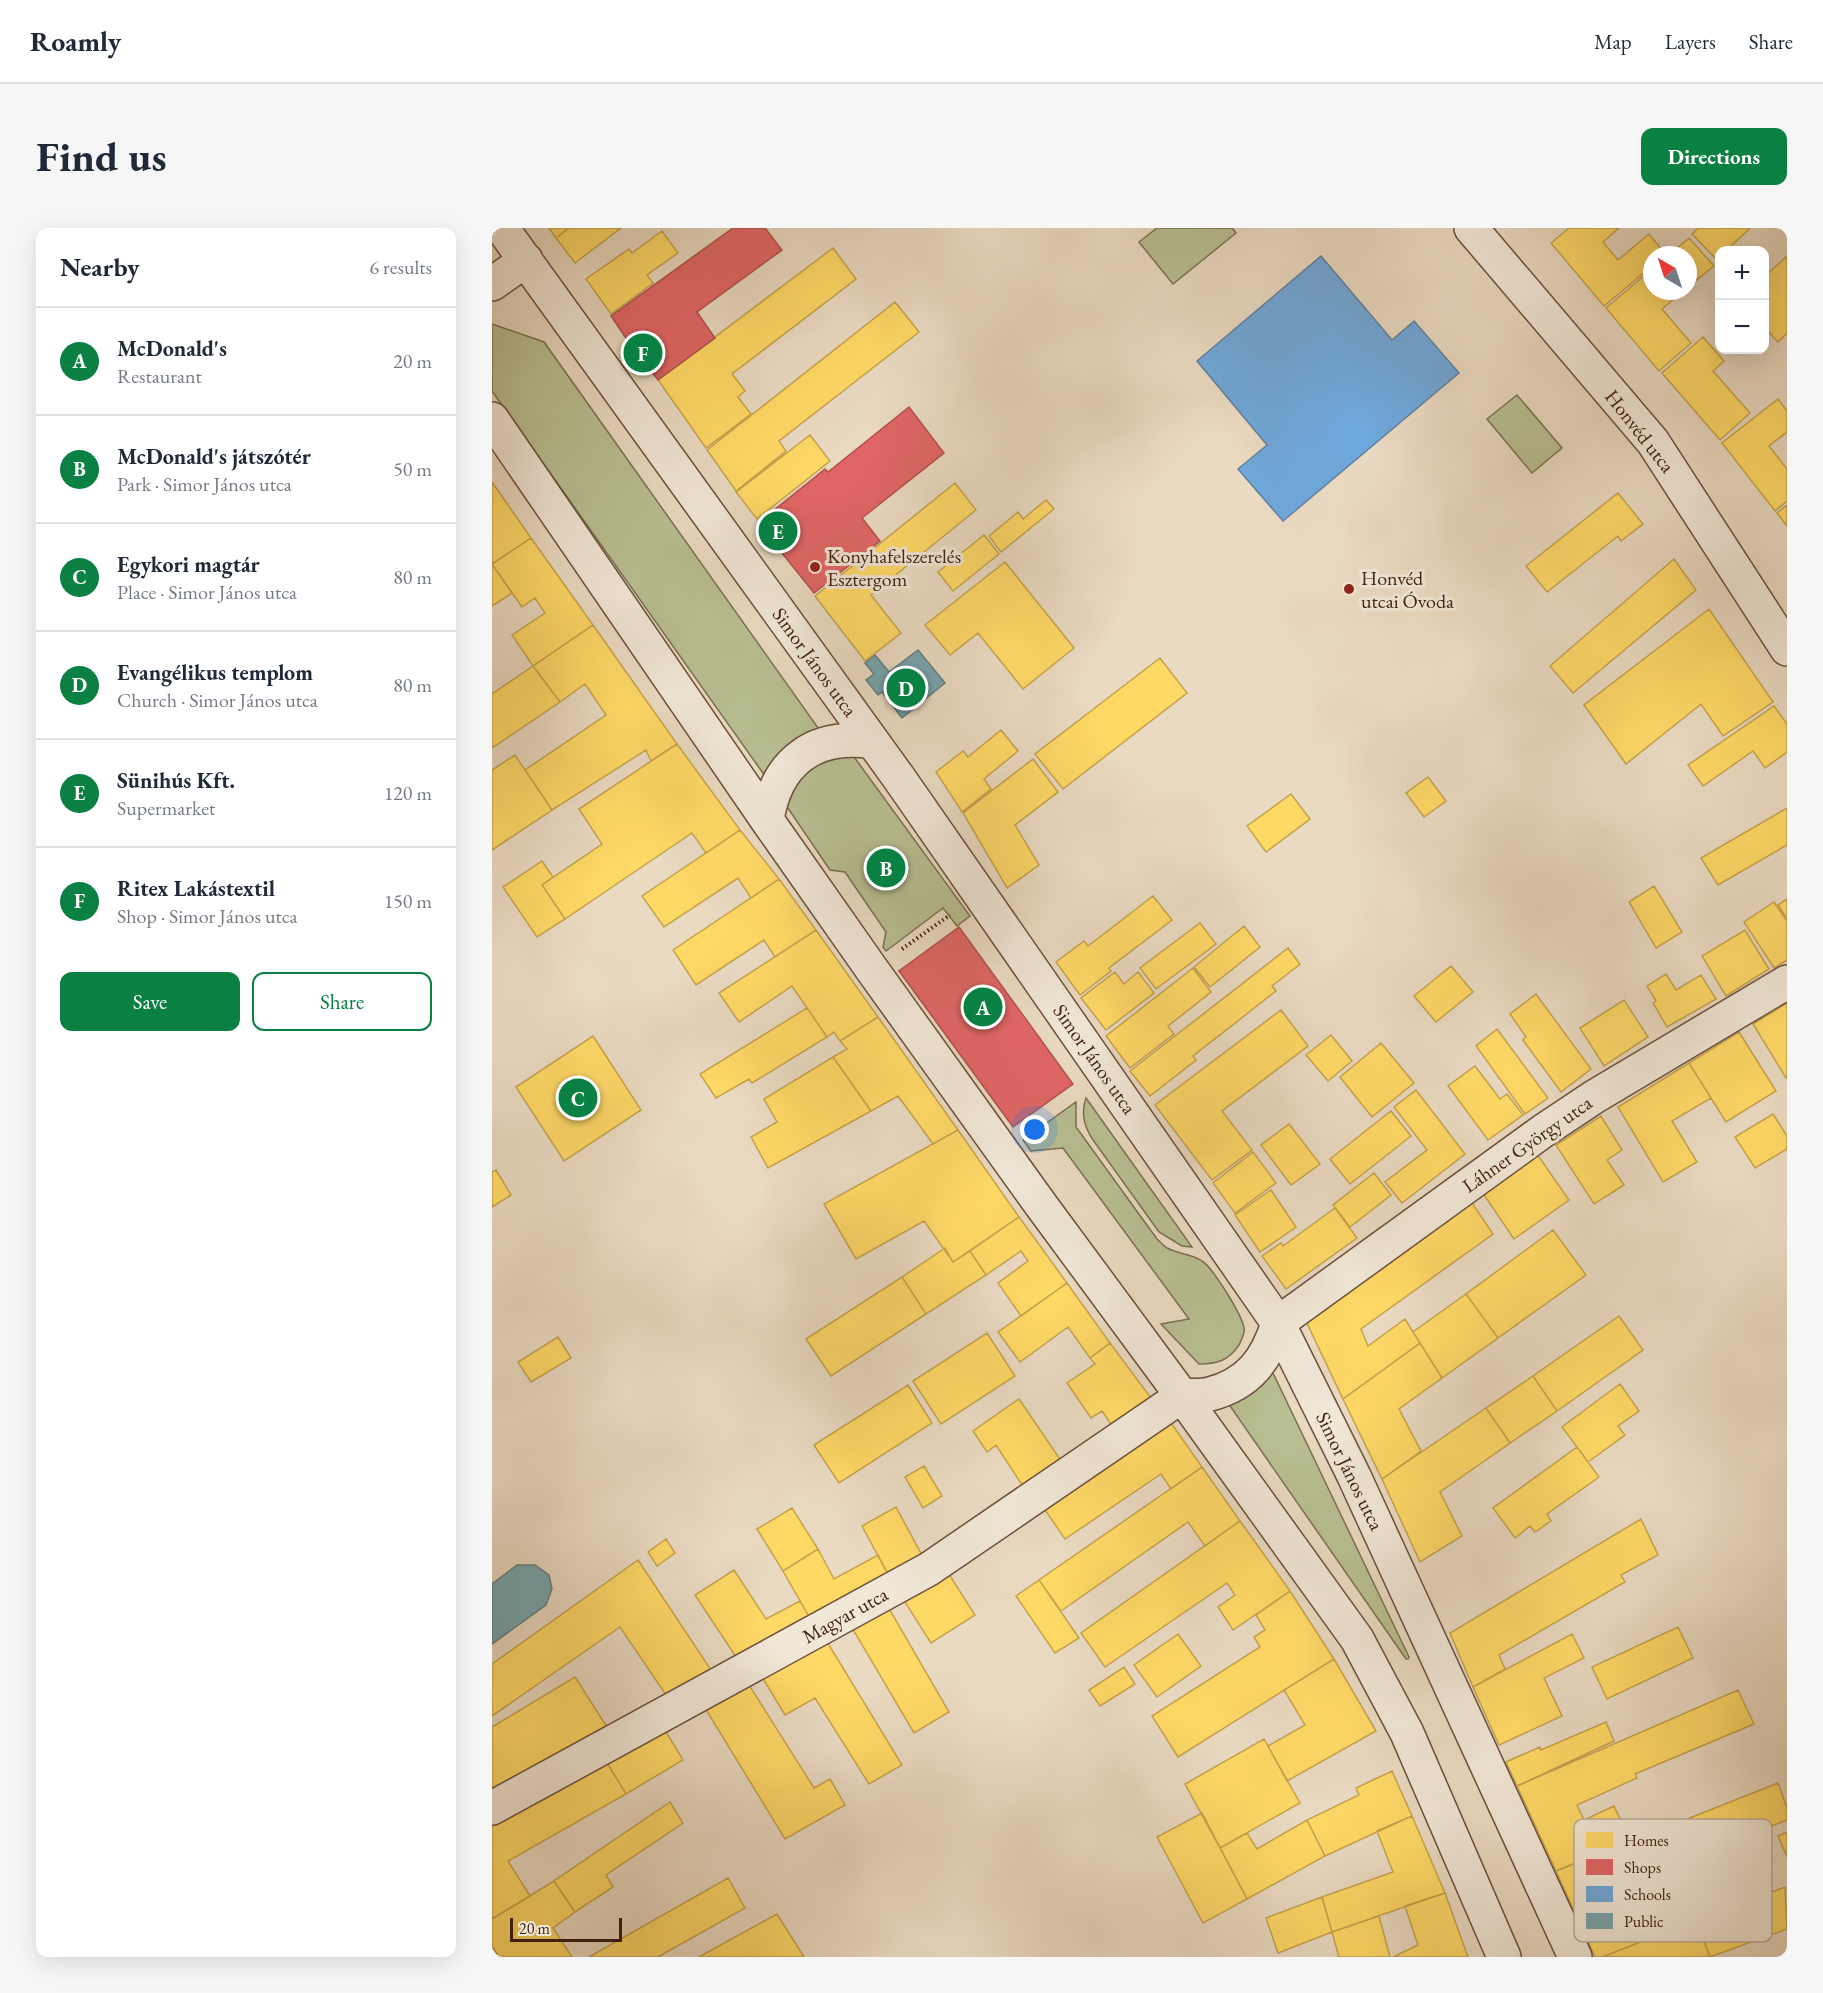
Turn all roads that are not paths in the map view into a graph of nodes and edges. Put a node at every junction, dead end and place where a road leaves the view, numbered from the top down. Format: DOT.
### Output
graph roads {
  1 [pos="502,228"];
  2 [pos="1471,228"];
  3 [pos="526,260"];
  4 [pos="492,284"];
  5 [pos="492,419"];
  6 [pos="1787,649"];
  7 [pos="873,742"];
  8 [pos="767,820"];
  9 [pos="1787,982"];
  10 [pos="1278,1323"];
  11 [pos="1182,1396"];
  12 [pos="492,1808"];
  13 [pos="1504,1957"];
  14 [pos="1575,1957"];
  1 -- 3 [label="street, Simor János utca"];
  2 -- 6 [label="street, Honvéd utca"];
  3 -- 4 [label="street"];
  3 -- 7 [label="street, Simor János utca"];
  5 -- 8 [label="street"];
  7 -- 8 [label="street"];
  7 -- 10 [label="street, Simor János utca"];
  8 -- 11 [label="street"];
  9 -- 10 [label="street, Láhner György utca"];
  10 -- 11 [label="street"];
  10 -- 14 [label="street, Simor János utca"];
  11 -- 12 [label="street, Magyar utca"];
  11 -- 13 [label="street"];
}
